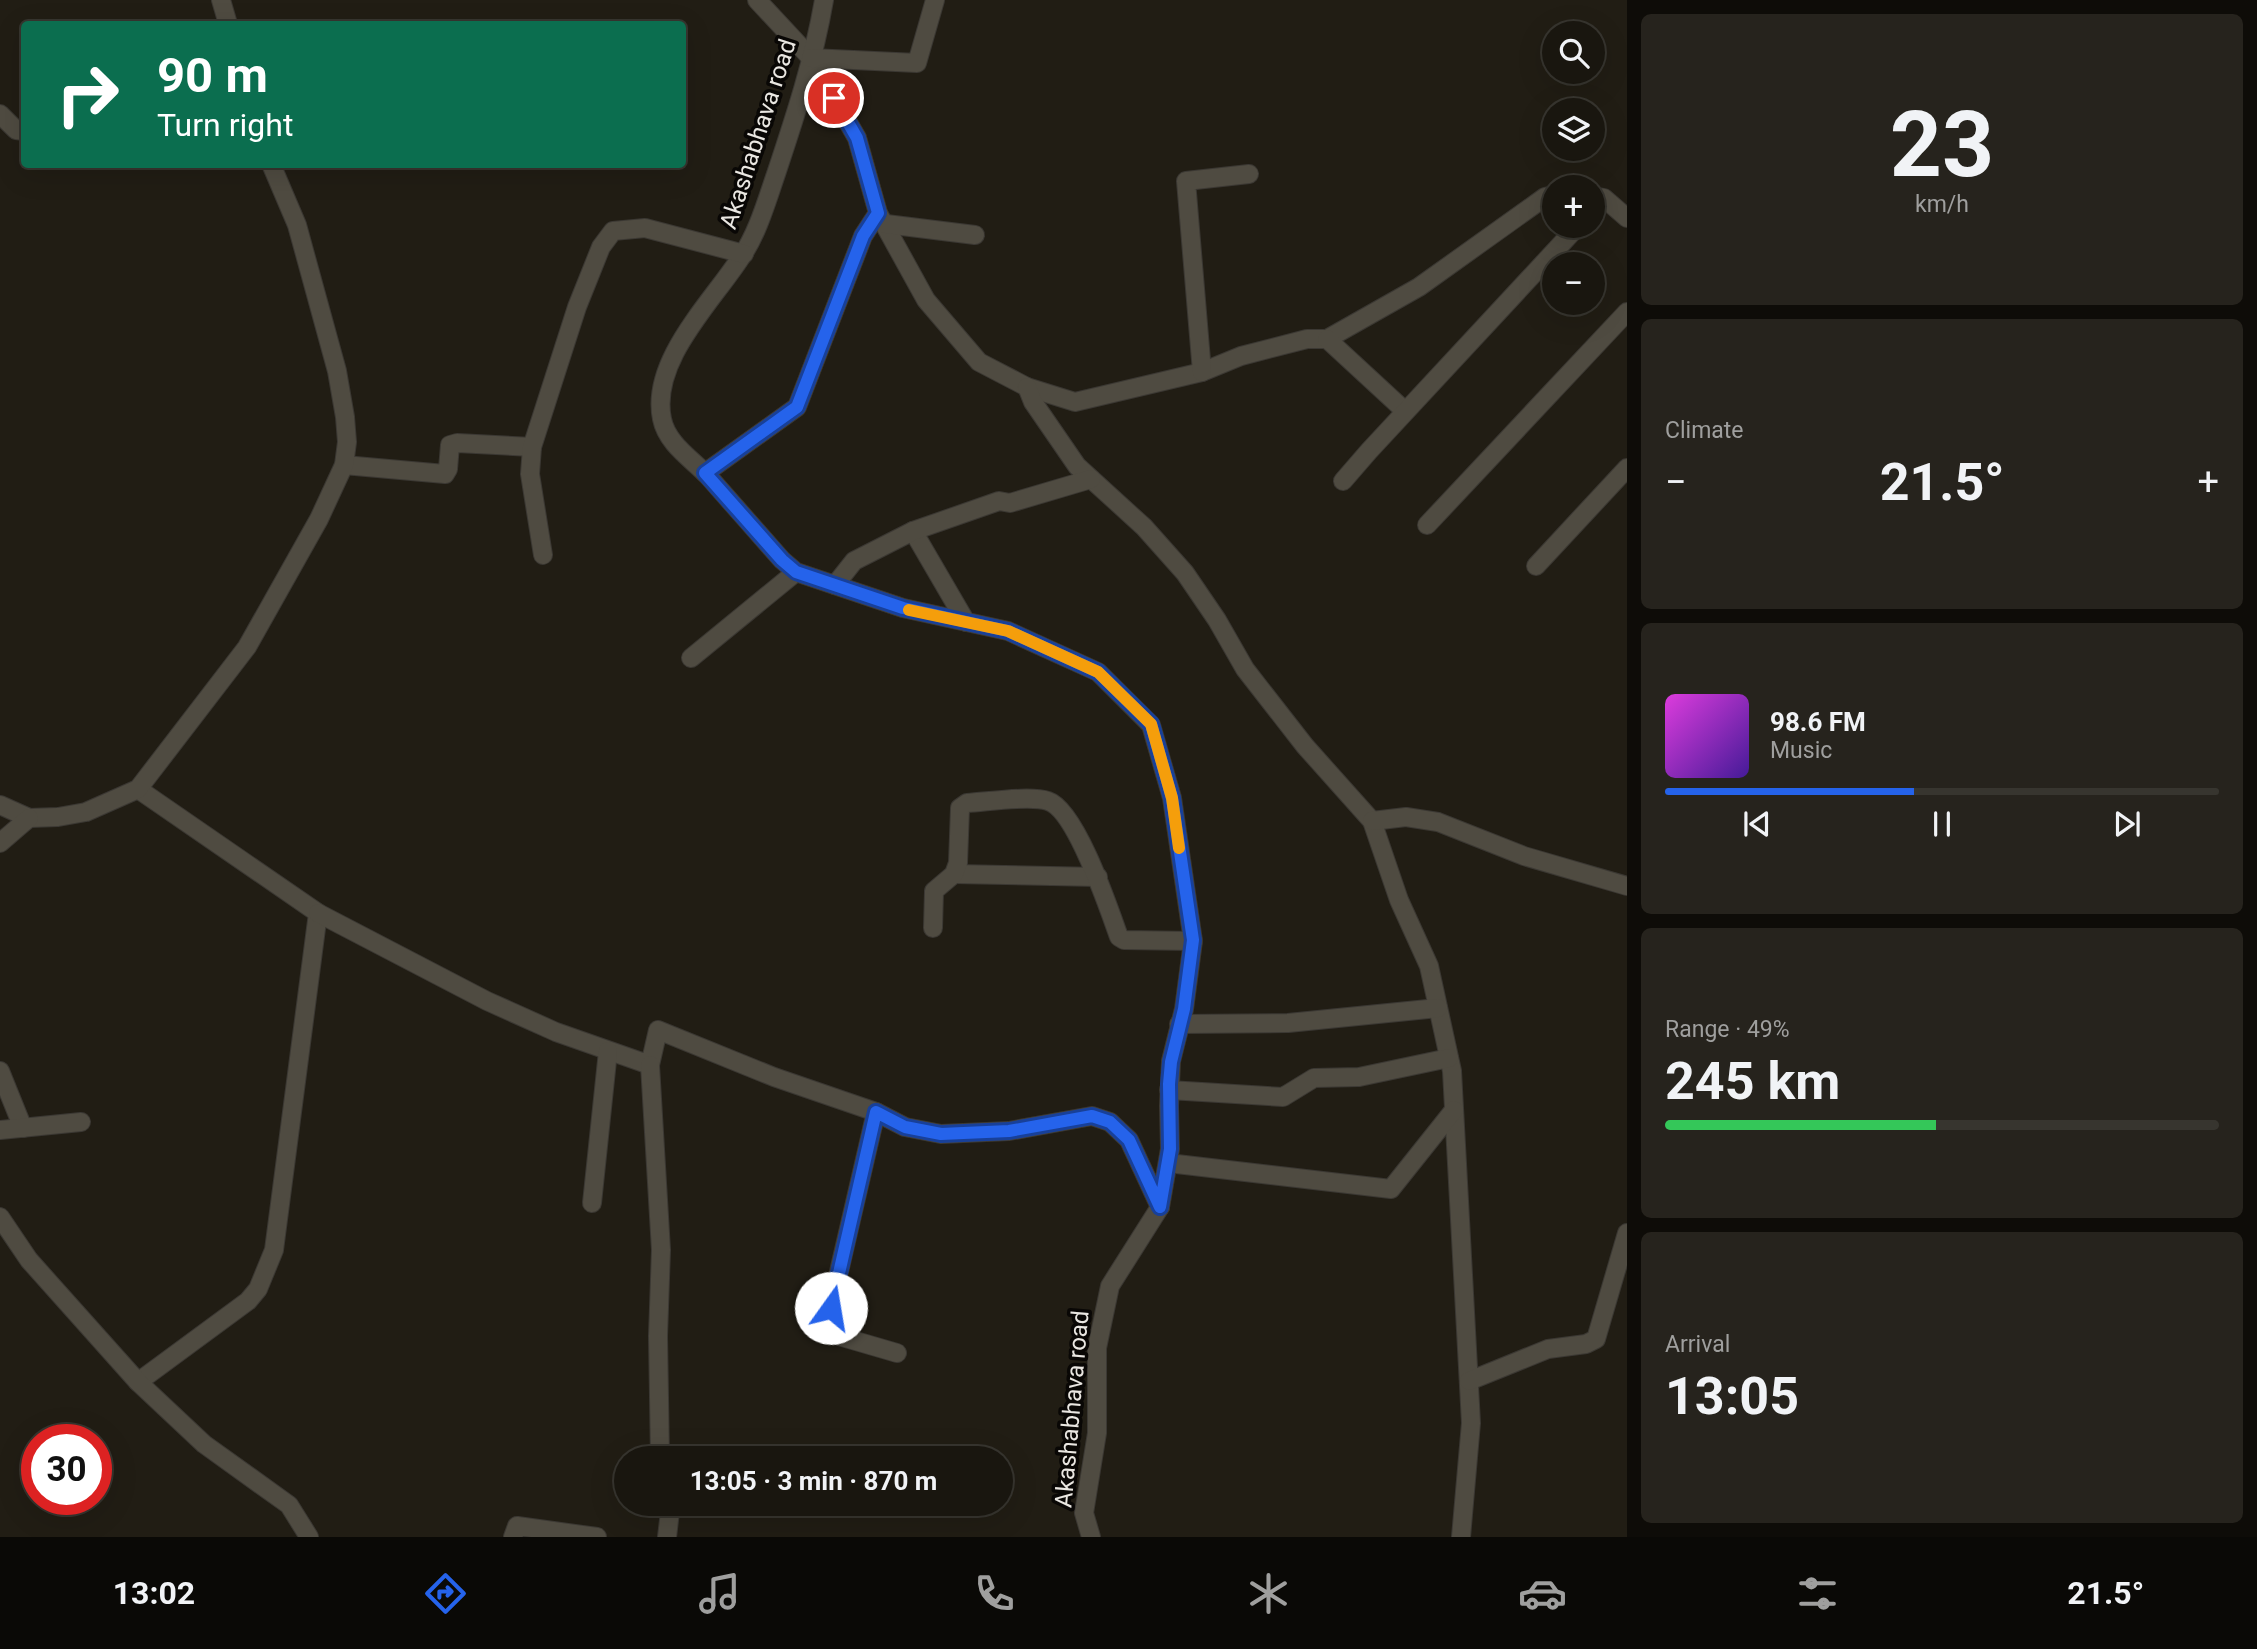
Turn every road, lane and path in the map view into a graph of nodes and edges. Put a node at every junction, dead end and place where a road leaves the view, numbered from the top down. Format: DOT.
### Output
graph roads {
  1 [pos="221,0"];
  2 [pos="757,0"];
  3 [pos="824,0"];
  4 [pos="935,0"];
  5 [pos="228,21"];
  6 [pos="811,58"];
  7 [pos="0,114"];
  8 [pos="21,131"];
  9 [pos="273,168"];
  10 [pos="1249,174"];
  11 [pos="1542,199"];
  12 [pos="1605,206"];
  13 [pos="1627,218"];
  14 [pos="882,219"];
  15 [pos="975,235"];
  16 [pos="1567,238"];
  17 [pos="744,254"];
  18 [pos="1627,312"];
  19 [pos="1327,339"];
  20 [pos="1202,372"];
  21 [pos="1027,387"];
  22 [pos="1405,411"];
  23 [pos="532,447"];
  24 [pos="344,465"];
  25 [pos="1627,468"];
  26 [pos="705,473"];
  27 [pos="1091,479"];
  28 [pos="1343,481"];
  29 [pos="1427,525"];
  30 [pos="913,531"];
  31 [pos="543,555"];
  32 [pos="1536,566"];
  33 [pos="796,572"];
  34 [pos="835,585"];
  35 [pos="966,622"];
  36 [pos="691,658"];
  37 [pos="138,789"];
  38 [pos="0,805"];
  39 [pos="29,818"];
  40 [pos="1372,821"];
  41 [pos="0,843"];
  42 [pos="954,874"];
  43 [pos="1098,877"];
  44 [pos="1627,886"];
  45 [pos="318,913"];
  46 [pos="933,928"];
  47 [pos="1193,940"];
  48 [pos="1438,1008"];
  49 [pos="1180,1024"];
  50 [pos="608,1051"];
  51 [pos="1449,1058"];
  52 [pos="650,1065"];
  53 [pos="0,1071"];
  54 [pos="1169,1090"];
  55 [pos="1454,1110"];
  56 [pos="876,1112"];
  57 [pos="81,1122"];
  58 [pos="23,1128"];
  59 [pos="0,1130"];
  60 [pos="1168,1163"];
  61 [pos="592,1203"];
  62 [pos="1160,1207"];
  63 [pos="0,1217"];
  64 [pos="1627,1233"];
  65 [pos="897,1353"];
  66 [pos="1469,1381"];
  67 [pos="138,1382"];
  68 [pos="660,1446"];
  69 [pos="669,1516"];
  70 [pos="309,1537"];
  71 [pos="513,1537"];
  72 [pos="597,1537"];
  73 [pos="667,1537"];
  74 [pos="1091,1537"];
  75 [pos="1461,1537"];
  1 -- 5 [label="street"];
  2 -- 6 [label="street"];
  3 -- 6 [label="street, Akashabhava road"];
  4 -- 6 [label="street"];
  6 -- 14 [label="street"];
  6 -- 17 [label="street, Akashabhava road"];
  7 -- 8 [label="street"];
  9 -- 24 [label="street"];
  10 -- 20 [label="street"];
  11 -- 19 [label="street"];
  12 -- 13 [label="street"];
  14 -- 15 [label="street"];
  14 -- 21 [label="street"];
  14 -- 26 [label="street"];
  16 -- 22 [label="street"];
  17 -- 23 [label="street"];
  17 -- 26 [label="street, Akashabhava road"];
  18 -- 29 [label="street"];
  19 -- 20 [label="street"];
  19 -- 22 [label="street"];
  20 -- 21 [label="street"];
  21 -- 27 [label="street"];
  22 -- 28 [label="street"];
  23 -- 24 [label="street"];
  23 -- 31 [label="street"];
  24 -- 37 [label="street"];
  25 -- 32 [label="street"];
  26 -- 33 [label="street, Akashabhava road"];
  27 -- 30 [label="street"];
  27 -- 40 [label="street"];
  30 -- 34 [label="street"];
  30 -- 35 [label="street"];
  33 -- 34 [label="street, Akashabhava road"];
  33 -- 36 [label="street"];
  34 -- 35 [label="street, Akashabhava road"];
  35 -- 47 [label="street, Akashabhava road"];
  37 -- 39 [label="street"];
  37 -- 45 [label="street"];
  38 -- 39 [label="street"];
  39 -- 41 [label="street"];
  40 -- 44 [label="street"];
  40 -- 48 [label="street"];
  42 -- 43 [label="street"];
  42 -- 43 [label="street"];
  42 -- 46 [label="street"];
  43 -- 47 [label="street"];
  45 -- 50 [label="street"];
  45 -- 67 [label="street"];
  47 -- 49 [label="street, Akashabhava road"];
  48 -- 49 [label="street"];
  48 -- 51 [label="street"];
  49 -- 54 [label="street, Akashabhava road"];
  50 -- 52 [label="street"];
  50 -- 61 [label="street"];
  51 -- 54 [label="street"];
  51 -- 55 [label="street"];
  52 -- 56 [label="street"];
  52 -- 68 [label="street"];
  53 -- 58 [label="street"];
  54 -- 60 [label="street, Akashabhava road"];
  55 -- 60 [label="street"];
  55 -- 66 [label="street"];
  56 -- 62 [label="street"];
  56 -- 65 [label="street"];
  57 -- 58 [label="street"];
  58 -- 59 [label="street"];
  60 -- 62 [label="street, Akashabhava road"];
  62 -- 74 [label="street, Akashabhava road"];
  63 -- 67 [label="street"];
  64 -- 66 [label="street"];
  66 -- 75 [label="street"];
  67 -- 70 [label="street"];
  69 -- 73 [label="street"];
  71 -- 72 [label="street"];
}
